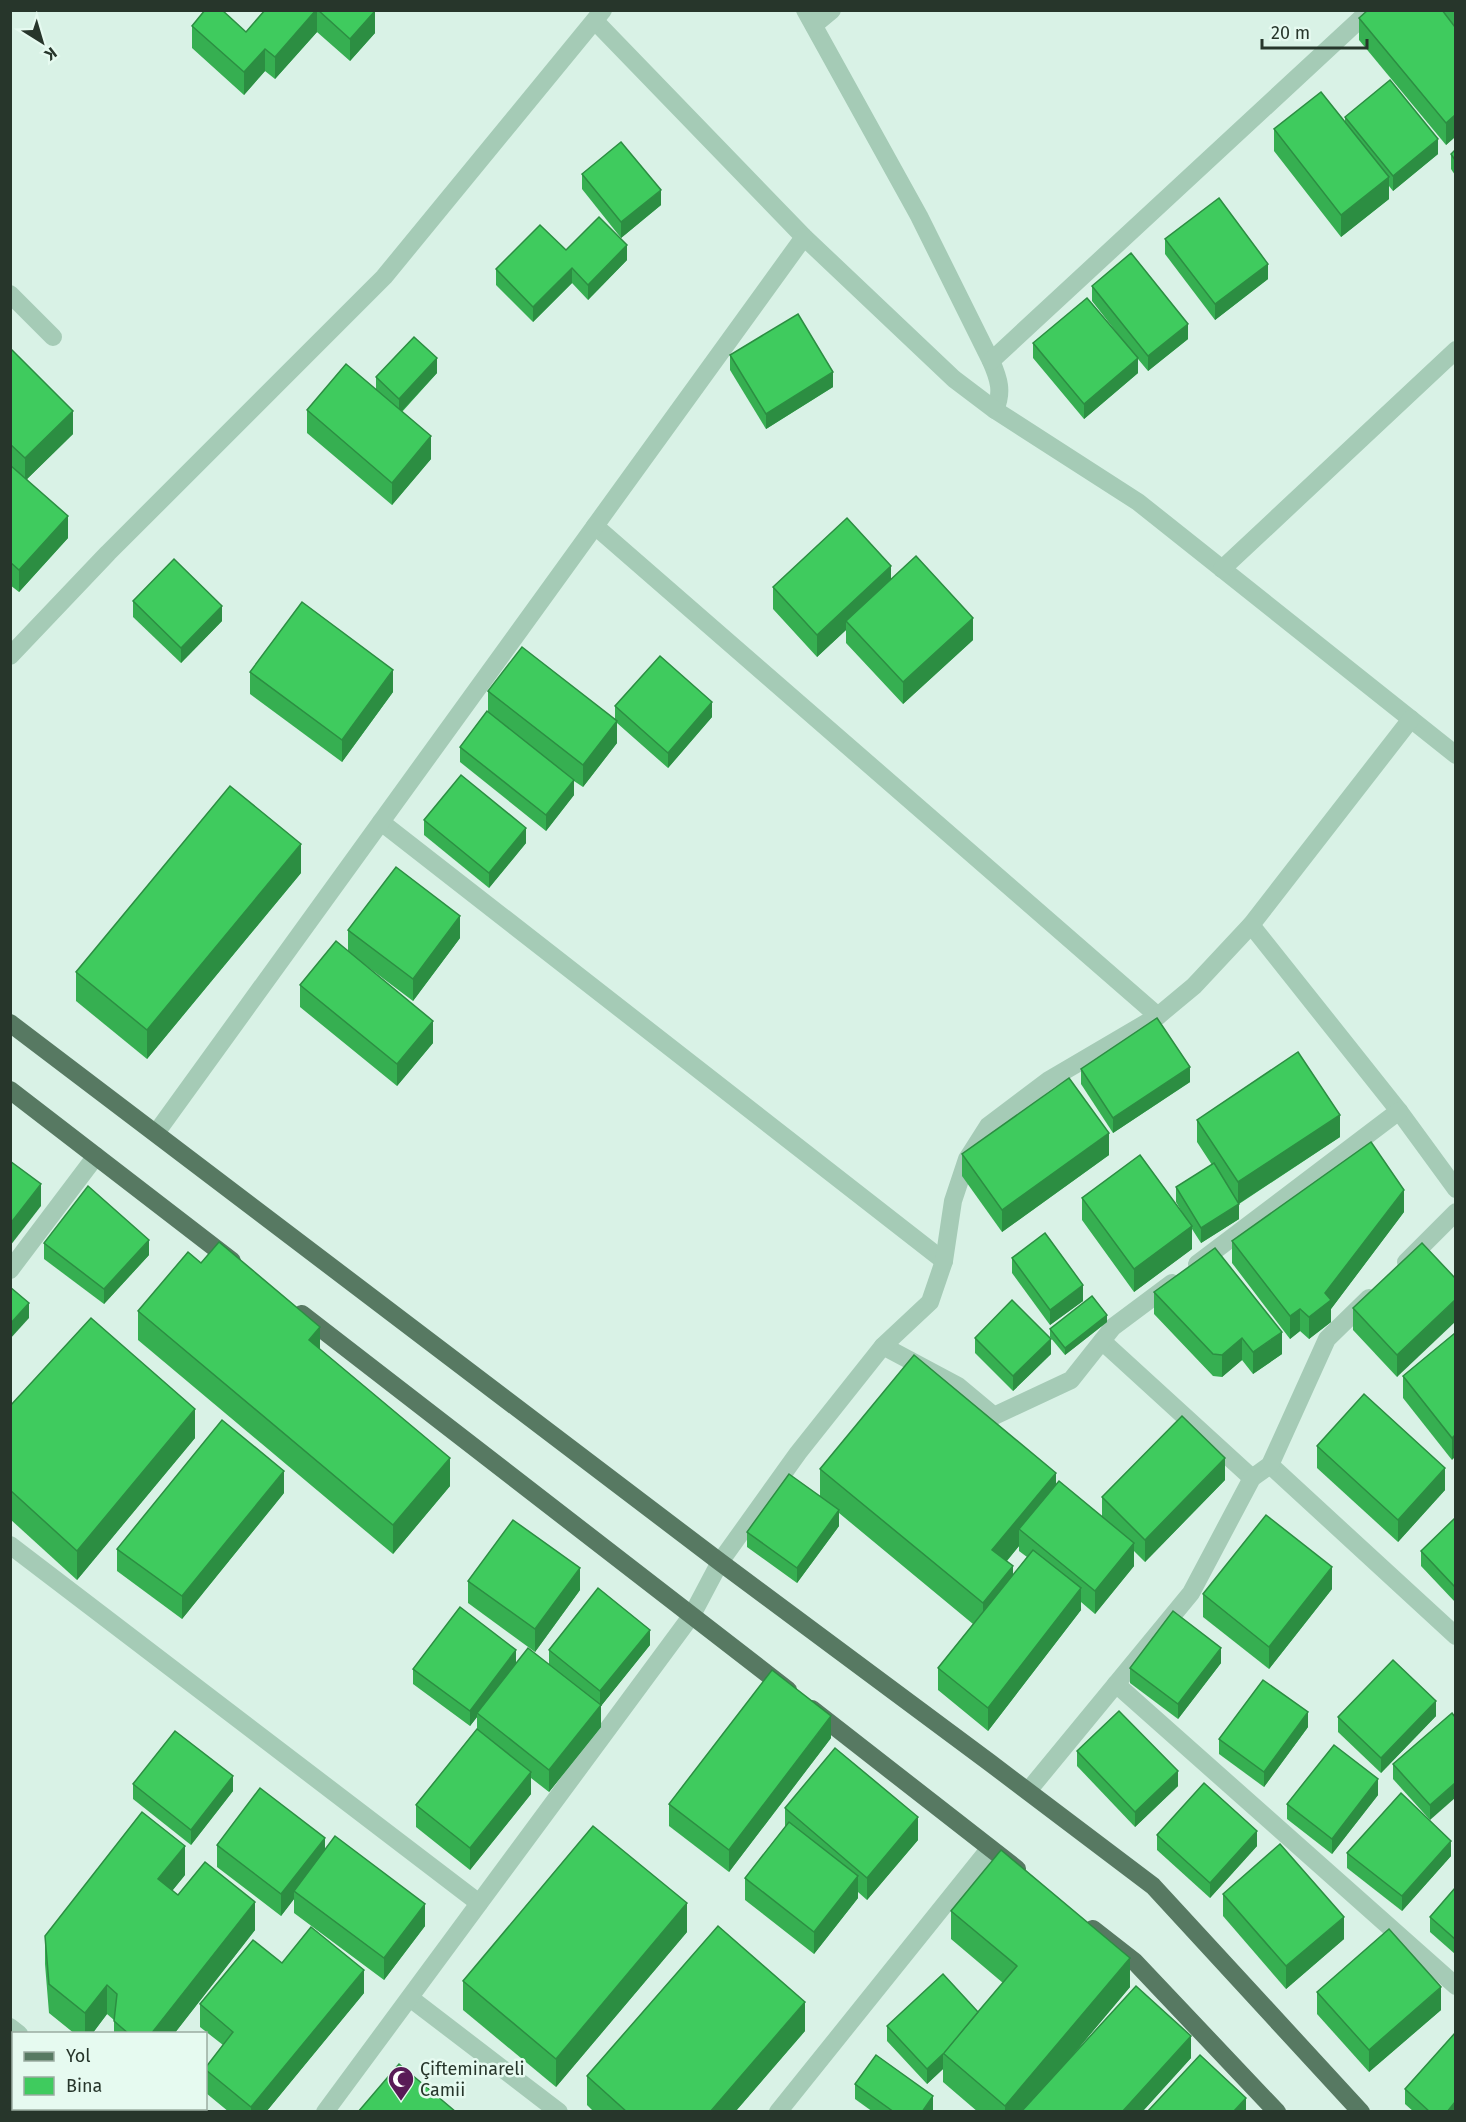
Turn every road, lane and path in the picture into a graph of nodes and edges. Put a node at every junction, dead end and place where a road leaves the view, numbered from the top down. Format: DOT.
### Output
graph roads {
  1 [pos="832,10"];
  2 [pos="1370,10"];
  3 [pos="599,16"];
  4 [pos="810,18"];
  5 [pos="804,237"];
  6 [pos="10,294"];
  7 [pos="53,337"];
  8 [pos="1455,350"];
  9 [pos="991,361"];
  10 [pos="995,410"];
  11 [pos="595,526"];
  12 [pos="1222,569"];
  13 [pos="10,656"];
  14 [pos="1411,719"];
  15 [pos="1455,755"];
  16 [pos="381,822"];
  17 [pos="1251,925"];
  18 [pos="1158,1016"];
  19 [pos="10,1023"];
  20 [pos="10,1090"];
  21 [pos="1399,1111"];
  22 [pos="156,1133"];
  23 [pos="96,1156"];
  24 [pos="1455,1190"];
  25 [pos="1455,1212"];
  26 [pos="945,1261"];
  27 [pos="10,1270"];
  28 [pos="248,1272"];
  29 [pos="285,1302"];
  30 [pos="1102,1341"];
  31 [pos="883,1346"];
  32 [pos="1270,1465"];
  33 [pos="1252,1478"];
  34 [pos="10,1545"];
  35 [pos="720,1562"];
  36 [pos="692,1615"];
  37 [pos="1455,1636"];
  38 [pos="1116,1684"];
  39 [pos="1028,1791"];
  40 [pos="990,1848"];
  41 [pos="1035,1883"];
  42 [pos="479,1903"];
  43 [pos="1080,1918"];
  44 [pos="1455,1986"];
  45 [pos="410,1998"];
  46 [pos="325,2112"];
  47 [pos="559,2112"];
  48 [pos="778,2112"];
  49 [pos="1277,2112"];
  50 [pos="1361,2112"];
  1 -- 4 [label="street"];
  2 -- 9 [label="street"];
  3 -- 5 [label="street"];
  3 -- 13 [label="street"];
  4 -- 9 [label="street"];
  5 -- 10 [label="street"];
  5 -- 11 [label="street"];
  6 -- 7 [label="street"];
  8 -- 12 [label="street"];
  9 -- 10 [label="street"];
  10 -- 12 [label="street"];
  11 -- 16 [label="street"];
  11 -- 18 [label="street"];
  12 -- 14 [label="street"];
  14 -- 15 [label="street"];
  14 -- 17 [label="street"];
  16 -- 22 [label="street"];
  16 -- 26 [label="street"];
  17 -- 18 [label="street"];
  17 -- 21 [label="street"];
  18 -- 26 [label="street"];
  19 -- 22 [label="main road"];
  20 -- 23 [label="main road"];
  21 -- 24 [label="street"];
  21 -- 30 [label="street"];
  22 -- 35 [label="main road"];
  23 -- 27 [label="street"];
  23 -- 28 [label="main road"];
  25 -- 32 [label="street"];
  26 -- 31 [label="street"];
  29 -- 36 [label="main road"];
  30 -- 31 [label="street"];
  30 -- 33 [label="street"];
  31 -- 35 [label="street"];
  32 -- 33 [label="street"];
  32 -- 37 [label="street"];
  33 -- 38 [label="street"];
  34 -- 42 [label="street"];
  35 -- 36 [label="street"];
  35 -- 39 [label="main road"];
  36 -- 40 [label="main road"];
  36 -- 42 [label="street"];
  38 -- 39 [label="street"];
  38 -- 44 [label="street"];
  39 -- 50 [label="main road"];
  40 -- 41 [label="main road"];
  40 -- 48 [label="street"];
  42 -- 45 [label="street"];
  43 -- 49 [label="main road"];
  45 -- 46 [label="street"];
  45 -- 47 [label="street"];
}
